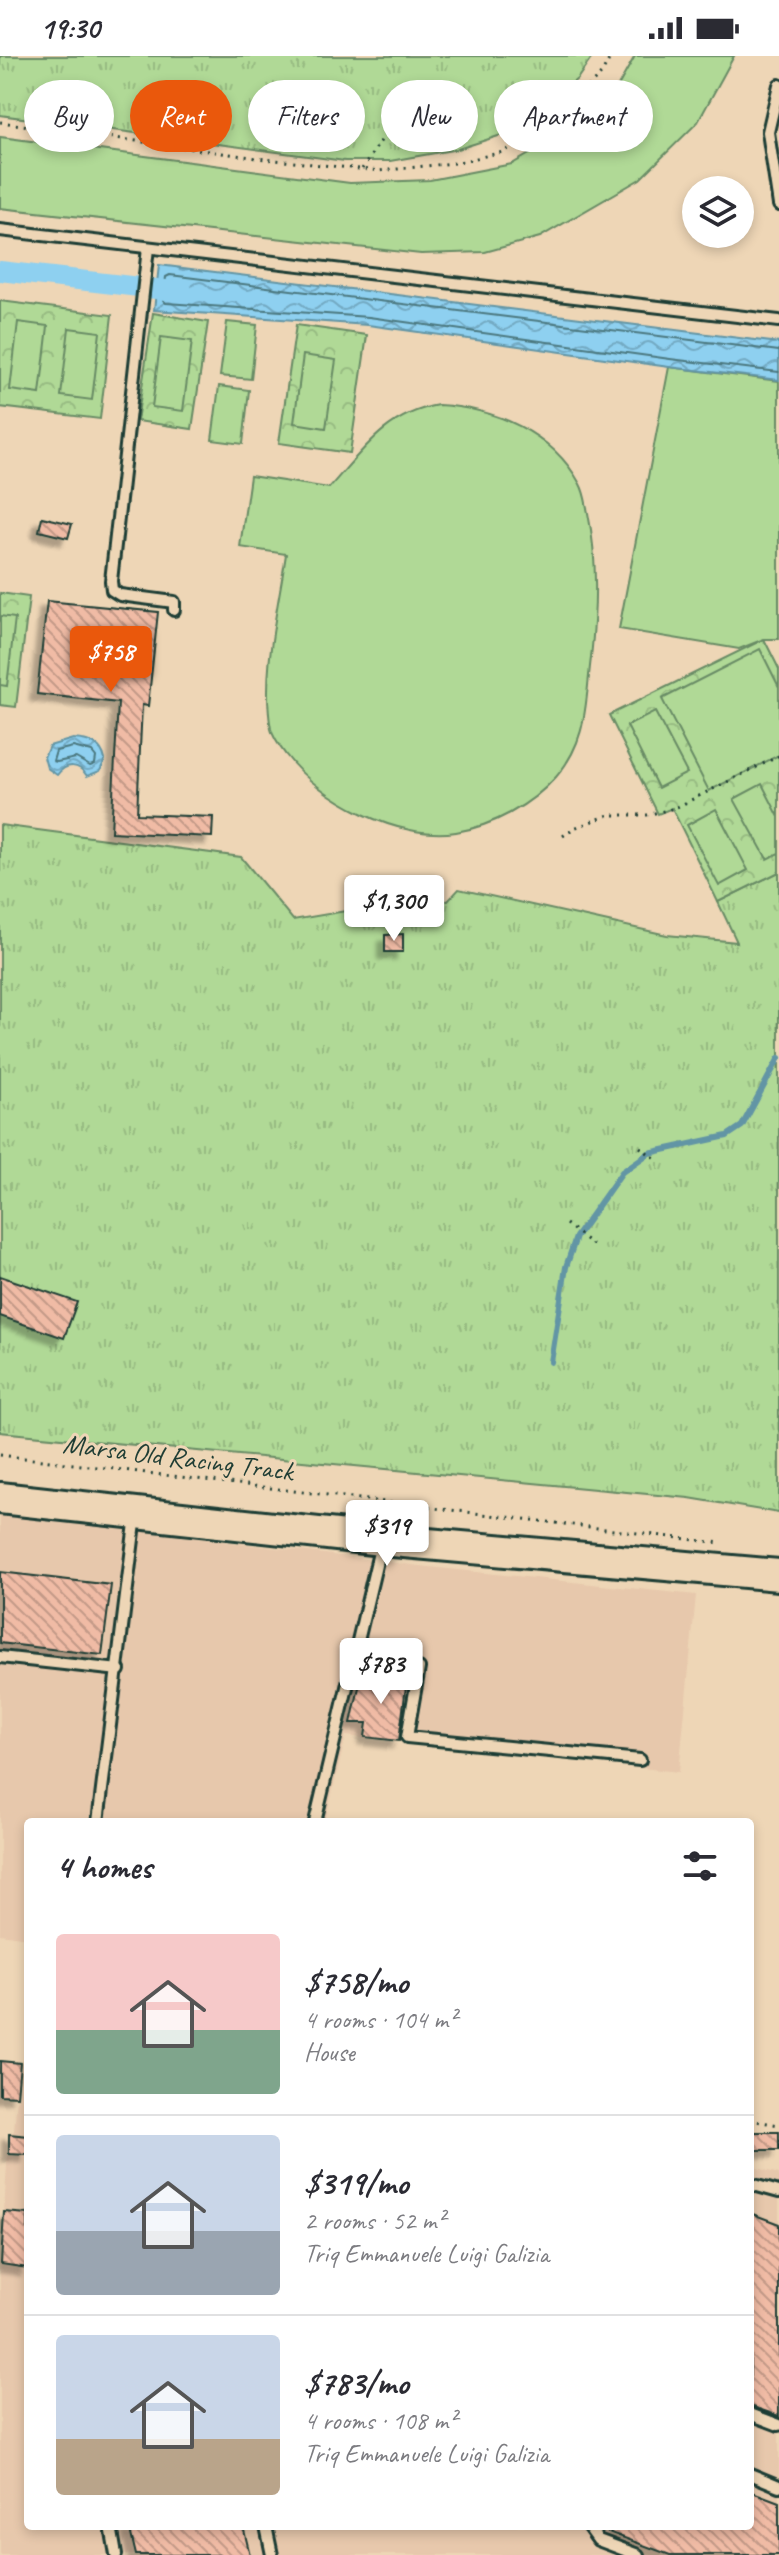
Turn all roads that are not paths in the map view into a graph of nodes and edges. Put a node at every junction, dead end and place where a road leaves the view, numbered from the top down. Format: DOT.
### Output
graph roads {
  1 [pos="779,85"];
  2 [pos="779,205"];
  3 [pos="0,230"];
  4 [pos="148,248"];
  5 [pos="779,321"];
  6 [pos="174,610"];
  7 [pos="0,1498"];
  8 [pos="137,1513"];
  9 [pos="382,1540"];
  10 [pos="779,1575"];
  11 [pos="354,1650"];
  12 [pos="0,1657"];
  13 [pos="119,1670"];
  14 [pos="640,1760"];
  15 [pos="99,1818"];
  16 [pos="316,1818"];
  17 [pos="754,2185"];
  18 [pos="779,2192"];
  19 [pos="754,2416"];
  20 [pos="779,2425"];
  21 [pos="754,2476"];
  22 [pos="779,2486"];
  23 [pos="112,2530"];
  24 [pos="267,2530"];
  25 [pos="591,2530"];
  26 [pos="116,2555"];
  27 [pos="272,2555"];
  28 [pos="638,2555"];
  1 -- 2 [label="lane"];
  3 -- 4 [label="lane"];
  4 -- 5 [label="lane"];
  4 -- 6 [label="lane"];
  7 -- 8 [label="main road"];
  8 -- 9 [label="main road"];
  8 -- 13 [label="lane"];
  9 -- 10 [label="main road"];
  9 -- 11 [label="lane"];
  11 -- 14 [label="lane"];
  11 -- 16 [label="lane"];
  12 -- 13 [label="lane"];
  13 -- 15 [label="lane"];
  17 -- 18 [label="lane"];
  19 -- 20 [label="lane"];
  21 -- 22 [label="lane"];
  23 -- 26 [label="lane"];
  24 -- 27 [label="lane"];
  25 -- 28 [label="lane"];
}
